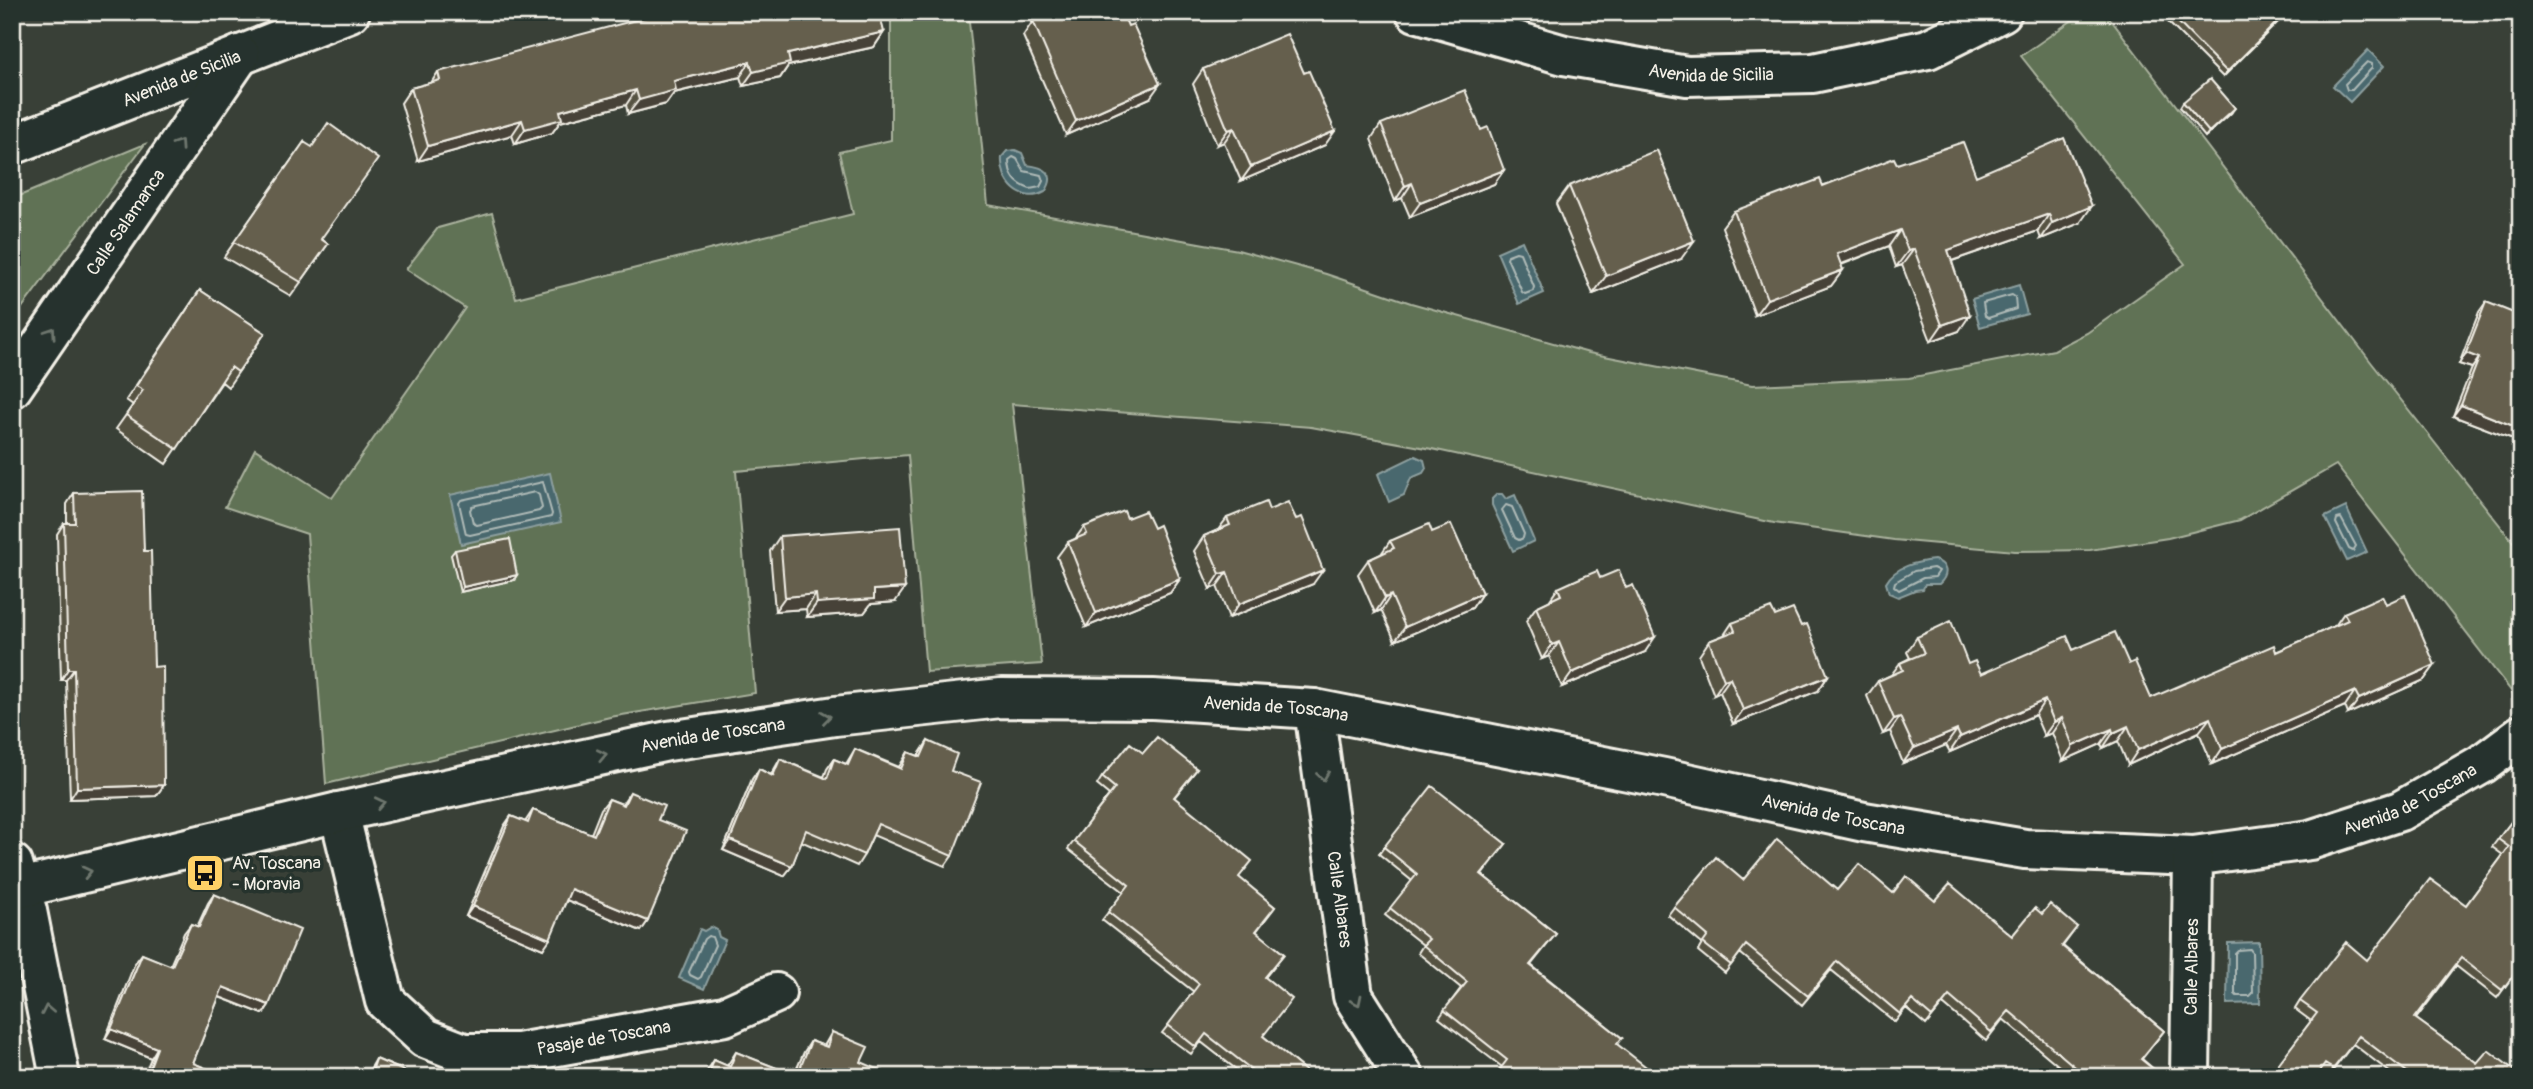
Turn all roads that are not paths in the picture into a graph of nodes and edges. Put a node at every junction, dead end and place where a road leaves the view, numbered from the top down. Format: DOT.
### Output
graph roads {
  1 [pos="350,12"];
  2 [pos="1416,12"];
  3 [pos="2002,12"];
  4 [pos="240,55"];
  5 [pos="12,145"];
  6 [pos="12,388"];
  7 [pos="1314,709"];
  8 [pos="2521,735"];
  9 [pos="339,812"];
  10 [pos="2193,856"];
  11 [pos="15,880"];
  12 [pos="776,993"];
  13 [pos="60,1077"];
  14 [pos="1404,1077"];
  15 [pos="2190,1077"];
  1 -- 4 [label="street, Avenida de Sicilia"];
  2 -- 3 [label="street, Avenida de Sicilia"];
  4 -- 5 [label="street, Avenida de Sicilia"];
  6 -- 4 [label="street, Calle Salamanca, one-way"];
  9 -- 7 [label="street, Avenida de Toscana, one-way"];
  7 -- 10 [label="street, Avenida de Toscana"];
  7 -- 14 [label="street, Calle Albares, one-way"];
  8 -- 10 [label="street, Avenida de Toscana"];
  11 -- 9 [label="street, Avenida de Toscana, one-way"];
  9 -- 12 [label="street, Pasaje de Toscana"];
  10 -- 15 [label="street, Calle Albares"];
  13 -- 11 [label="street, one-way"];
}
